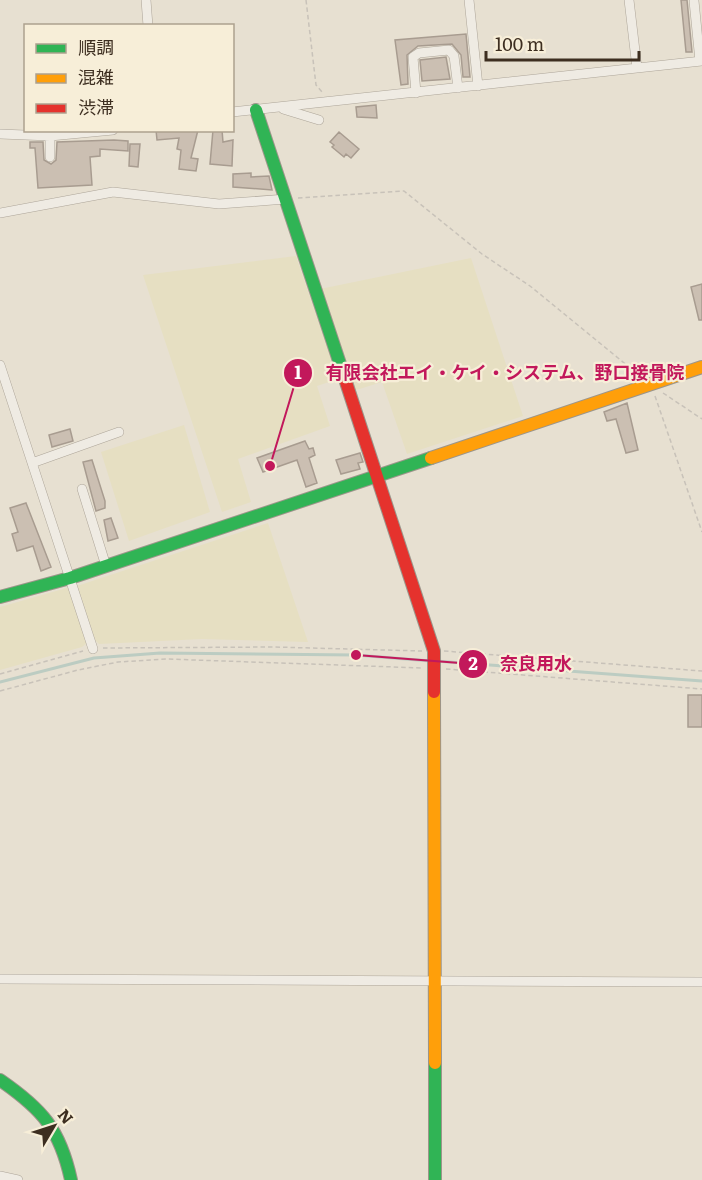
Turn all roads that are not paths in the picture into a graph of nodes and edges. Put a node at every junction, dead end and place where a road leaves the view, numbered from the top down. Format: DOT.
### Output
graph roads {
  1 [pos="146,0"];
  2 [pos="469,0"];
  3 [pos="629,0"];
  4 [pos="694,1"];
  5 [pos="148,24"];
  6 [pos="701,61"];
  7 [pos="637,68"];
  8 [pos="478,86"];
  9 [pos="458,88"];
  10 [pos="416,93"];
  11 [pos="278,108"];
  12 [pos="256,110"];
  13 [pos="234,112"];
  14 [pos="319,120"];
  15 [pos="92,132"];
  16 [pos="0,134"];
  17 [pos="50,136"];
  18 [pos="50,157"];
  19 [pos="286,199"];
  20 [pos="0,213"];
  21 [pos="702,367"];
  22 [pos="1,372"];
  23 [pos="119,432"];
  24 [pos="32,463"];
  25 [pos="375,475"];
  26 [pos="82,489"];
  27 [pos="106,566"];
  28 [pos="70,578"];
  29 [pos="0,597"];
  30 [pos="93,649"];
  31 [pos="0,978"];
  32 [pos="435,981"];
  33 [pos="702,982"];
  34 [pos="0,1080"];
  35 [pos="0,1176"];
  36 [pos="18,1180"];
  37 [pos="71,1180"];
  38 [pos="435,1180"];
  1 -- 5 [label="street"];
  2 -- 8 [label="street"];
  3 -- 7 [label="street"];
  4 -- 6 [label="street"];
  6 -- 7 [label="street"];
  7 -- 8 [label="street"];
  8 -- 9 [label="street"];
  9 -- 10 [label="street"];
  9 -- 10 [label="street"];
  10 -- 11 [label="street"];
  11 -- 12 [label="street"];
  11 -- 14 [label="street"];
  12 -- 13 [label="street"];
  12 -- 19 [label="street"];
  15 -- 17 [label="street"];
  16 -- 17 [label="street"];
  17 -- 18 [label="street"];
  19 -- 20 [label="street"];
  19 -- 25 [label="street"];
  21 -- 25 [label="street"];
  22 -- 24 [label="street"];
  23 -- 24 [label="street"];
  24 -- 28 [label="street"];
  25 -- 27 [label="street"];
  25 -- 32 [label="street"];
  26 -- 27 [label="street"];
  27 -- 28 [label="street"];
  28 -- 29 [label="street"];
  28 -- 30 [label="street"];
  31 -- 32 [label="street"];
  32 -- 33 [label="street"];
  32 -- 38 [label="street"];
  34 -- 37 [label="street"];
  35 -- 36 [label="street"];
}
